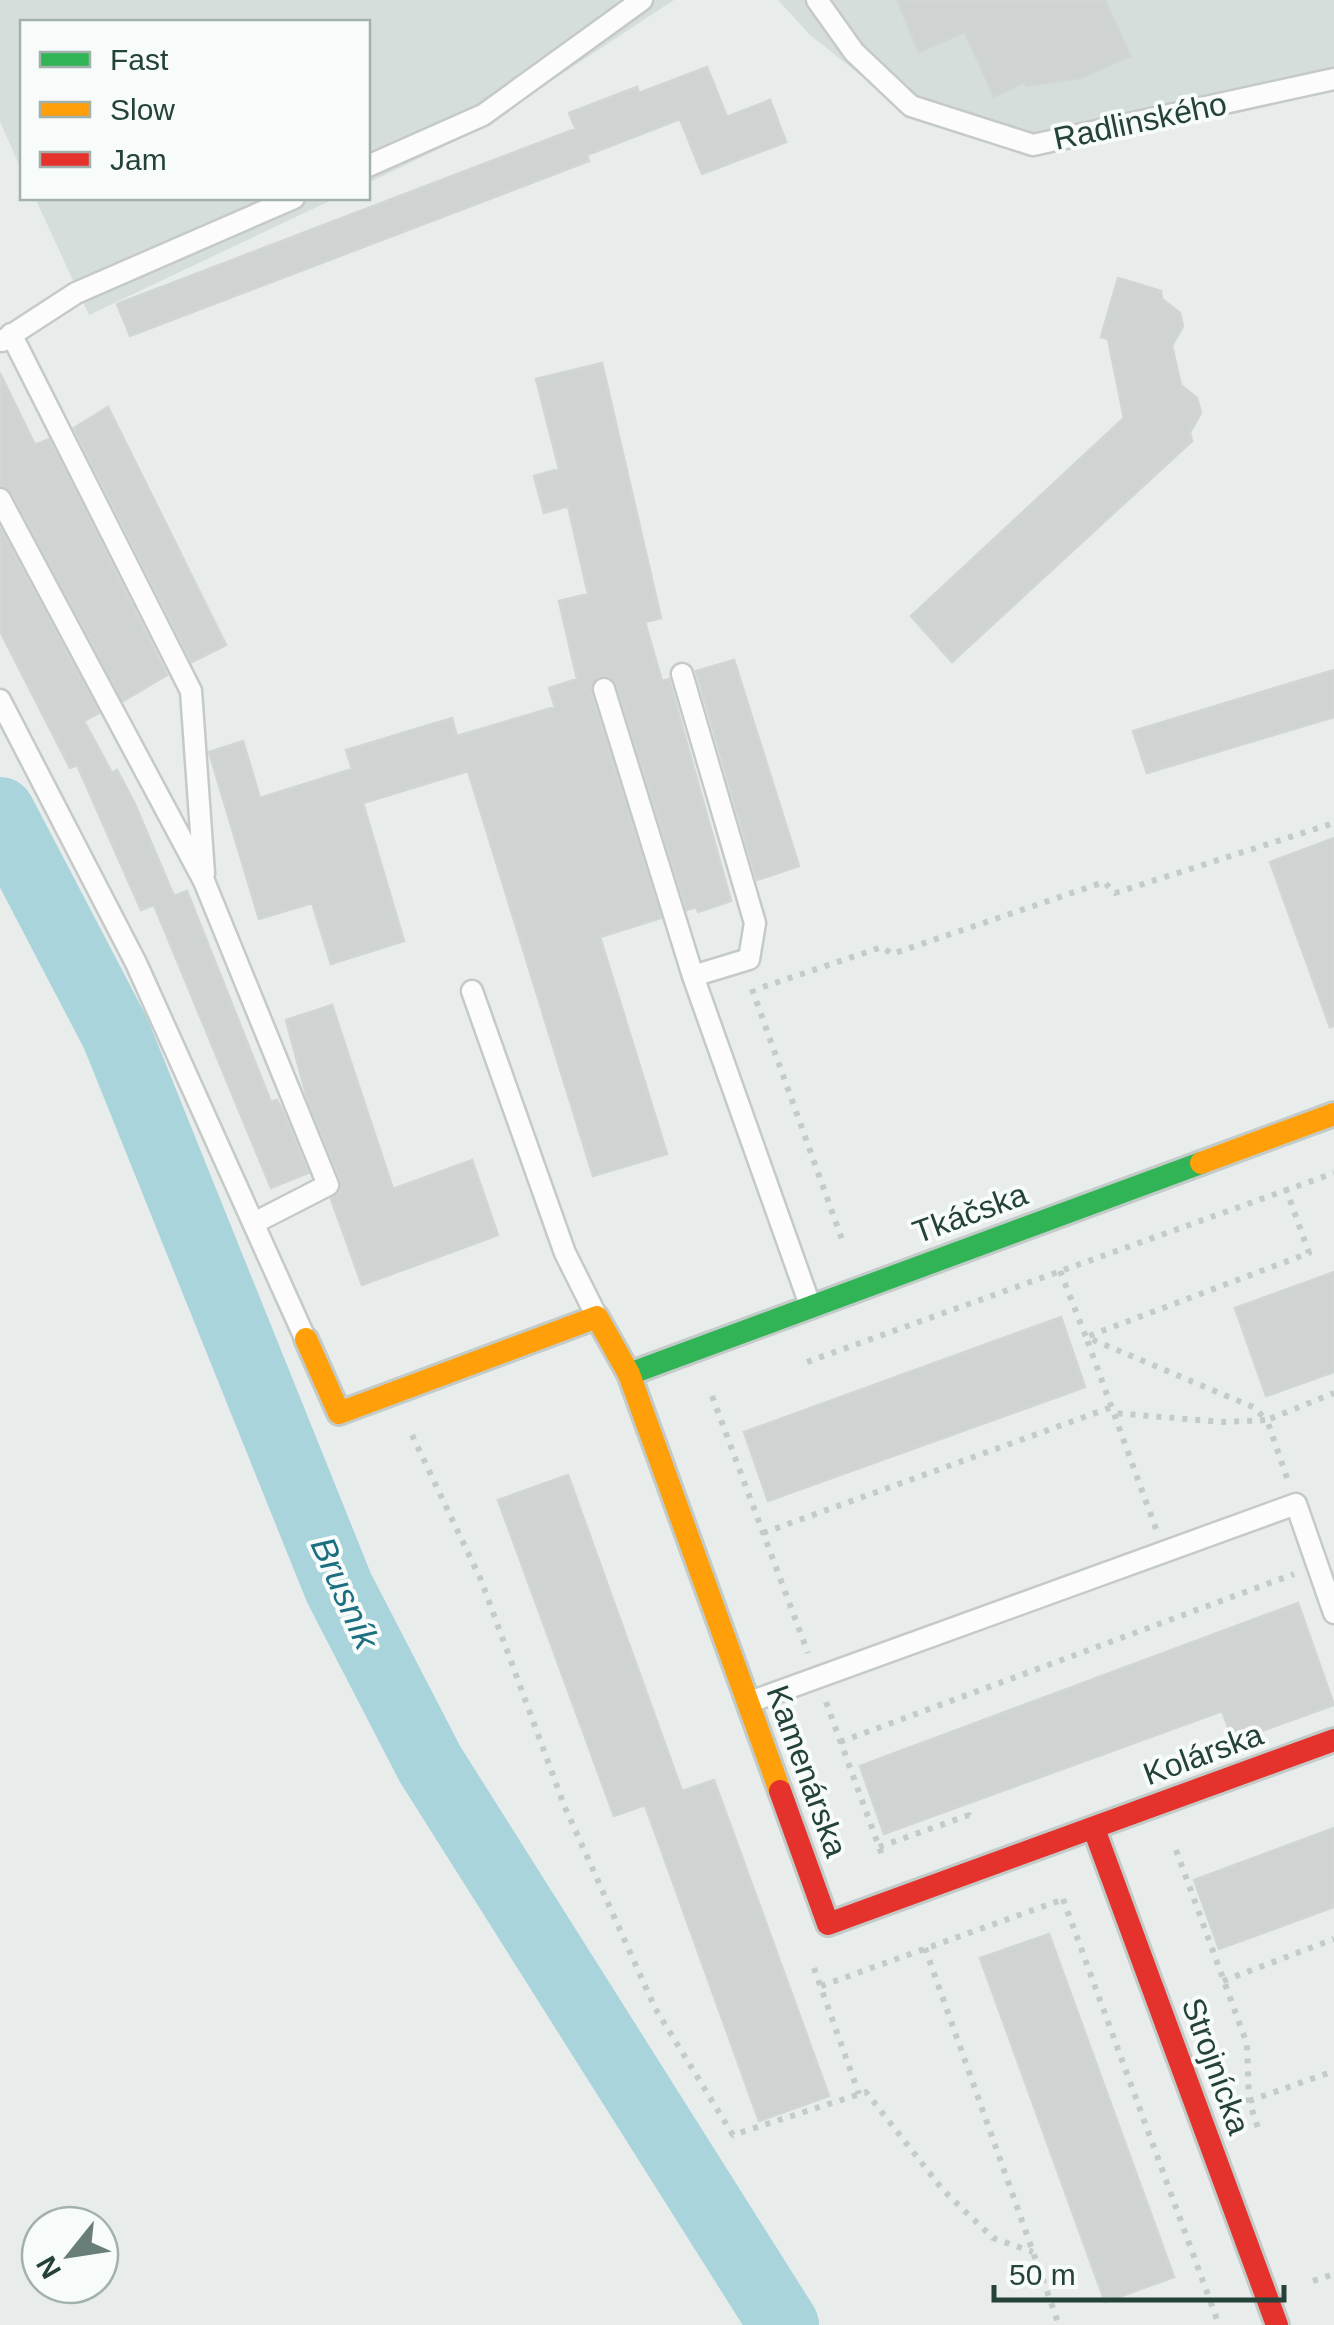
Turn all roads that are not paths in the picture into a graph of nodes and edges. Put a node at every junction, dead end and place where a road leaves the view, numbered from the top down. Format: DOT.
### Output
graph roads {
  1 [pos="642,0"];
  2 [pos="818,0"];
  3 [pos="1334,78"];
  4 [pos="370,165"];
  5 [pos="289,200"];
  6 [pos="6,338"];
  7 [pos="0,499"];
  8 [pos="682,674"];
  9 [pos="604,689"];
  10 [pos="0,700"];
  11 [pos="204,881"];
  12 [pos="694,976"];
  13 [pos="472,990"];
  14 [pos="1334,1114"];
  15 [pos="254,1223"];
  16 [pos="811,1307"];
  17 [pos="597,1317"];
  18 [pos="306,1340"];
  19 [pos="629,1374"];
  20 [pos="1334,1613"];
  21 [pos="748,1702"];
  22 [pos="1334,1740"];
  23 [pos="1094,1830"];
  24 [pos="1277,2325"];
  1 -- 4 [label="lane"];
  2 -- 3 [label="lane, Radlinského"];
  5 -- 6 [label="lane"];
  6 -- 11 [label="lane"];
  7 -- 11 [label="lane"];
  8 -- 12 [label="lane"];
  9 -- 12 [label="lane"];
  10 -- 15 [label="lane"];
  11 -- 15 [label="lane"];
  12 -- 16 [label="lane"];
  13 -- 17 [label="lane"];
  14 -- 16 [label="street, Tkáčska"];
  15 -- 18 [label="lane"];
  16 -- 19 [label="street, Tkáčska"];
  17 -- 18 [label="street"];
  17 -- 19 [label="street, Kamenárska"];
  19 -- 21 [label="street, Kamenárska"];
  20 -- 21 [label="lane"];
  21 -- 23 [label="street, Kamenárska"];
  22 -- 23 [label="street, Kolárska"];
  23 -- 24 [label="street, Strojnícka"];
}
